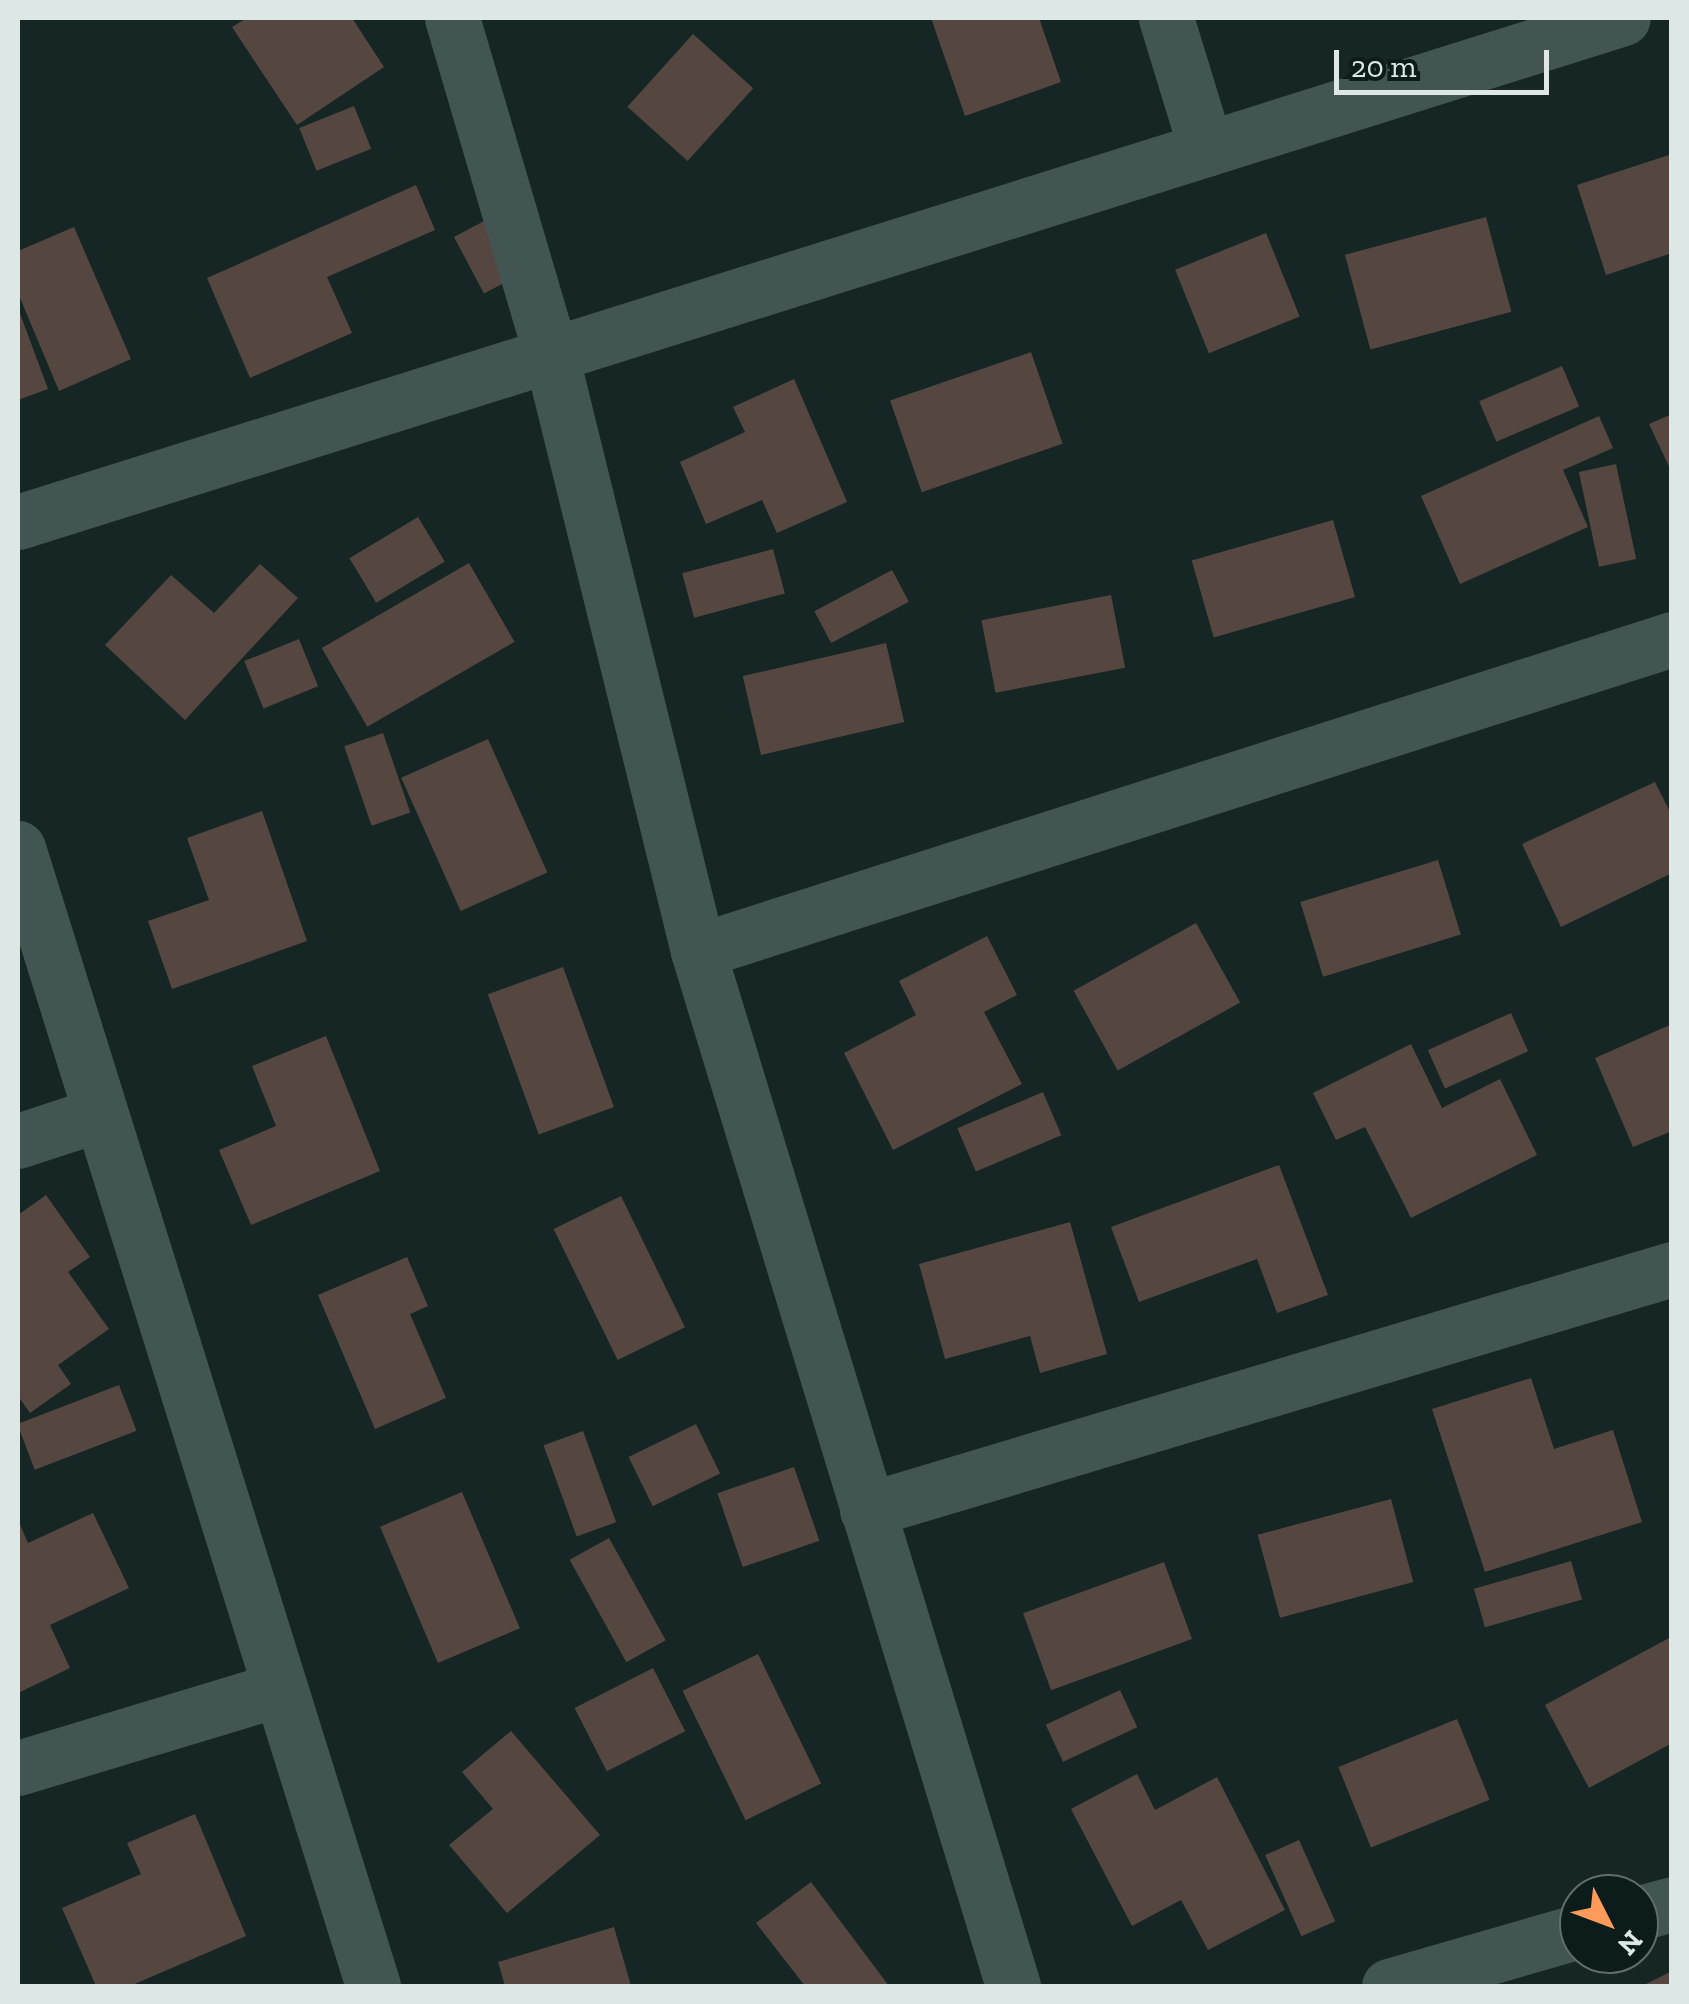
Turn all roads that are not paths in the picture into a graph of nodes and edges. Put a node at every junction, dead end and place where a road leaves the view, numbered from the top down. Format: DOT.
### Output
graph roads {
  1 [pos="452,18"];
  2 [pos="1166,18"];
  3 [pos="1623,18"];
  4 [pos="1206,148"];
  5 [pos="550,352"];
  6 [pos="18,522"];
  7 [pos="1672,639"];
  8 [pos="18,848"];
  9 [pos="698,951"];
  10 [pos="100,1114"];
  11 [pos="18,1141"];
  12 [pos="1672,1269"];
  13 [pos="866,1510"];
  14 [pos="280,1689"];
  15 [pos="18,1768"];
  16 [pos="1559,1937"];
  17 [pos="374,1986"];
  18 [pos="1013,1986"];
  19 [pos="1389,1986"];
  1 -- 5 [label="street"];
  2 -- 4 [label="street"];
  3 -- 4 [label="street"];
  4 -- 5 [label="street"];
  5 -- 6 [label="street"];
  5 -- 9 [label="street"];
  7 -- 9 [label="street"];
  8 -- 10 [label="street"];
  9 -- 13 [label="street"];
  10 -- 11 [label="street"];
  10 -- 14 [label="street"];
  12 -- 13 [label="street"];
  13 -- 18 [label="street"];
  14 -- 15 [label="street"];
  14 -- 17 [label="street"];
  16 -- 19 [label="street"];
}
